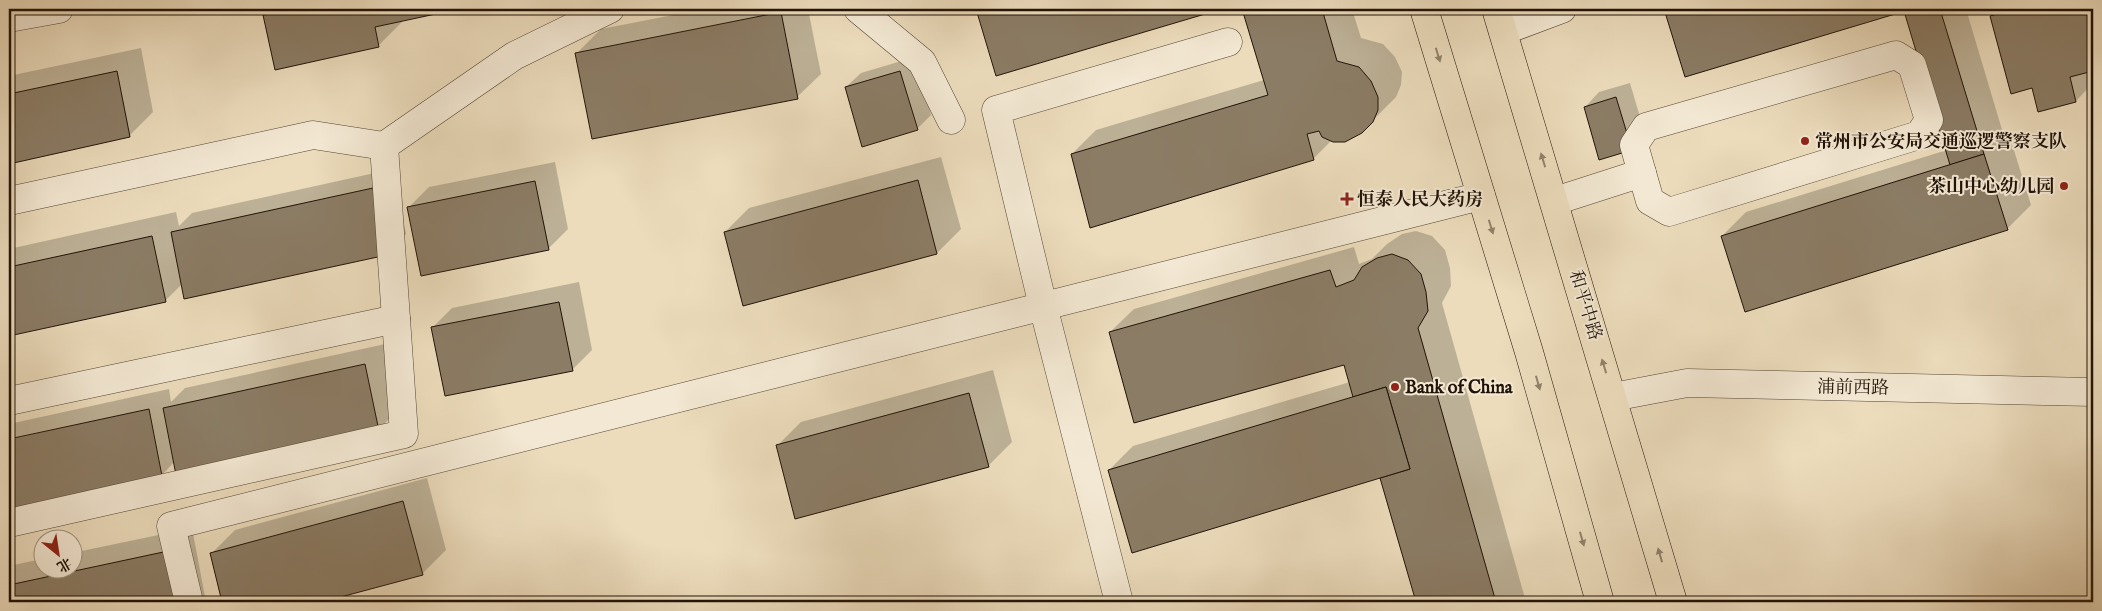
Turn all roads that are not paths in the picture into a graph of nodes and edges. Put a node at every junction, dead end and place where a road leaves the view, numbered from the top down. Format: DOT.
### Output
graph roads {
  1 [pos="59,9"];
  2 [pos="610,9"];
  3 [pos="858,9"];
  4 [pos="1424,9"];
  5 [pos="1562,9"];
  6 [pos="9,18"];
  7 [pos="1500,20"];
  8 [pos="1228,42"];
  9 [pos="950,120"];
  10 [pos="384,146"];
  11 [pos="1642,173"];
  12 [pos="1481,196"];
  13 [pos="9,201"];
  14 [pos="1555,201"];
  15 [pos="1043,306"];
  16 [pos="396,319"];
  17 [pos="2093,392"];
  18 [pos="1614,397"];
  19 [pos="9,401"];
  20 [pos="9,523"];
  21 [pos="189,602"];
  22 [pos="1120,602"];
  23 [pos="1600,602"];
  24 [pos="1674,602"];
  1 -- 6 [label="street"];
  2 -- 10 [label="street"];
  3 -- 9 [label="street"];
  4 -- 12 [label="main road, one-way"];
  5 -- 7 [label="street"];
  14 -- 7 [label="main road, 和平中路, one-way"];
  8 -- 15 [label="street"];
  10 -- 13 [label="street"];
  10 -- 16 [label="street"];
  11 -- 11 [label="street"];
  11 -- 14 [label="street"];
  12 -- 15 [label="street"];
  12 -- 23 [label="main road, one-way"];
  18 -- 14 [label="main road, 和平中路, one-way"];
  15 -- 21 [label="street"];
  15 -- 22 [label="street"];
  16 -- 19 [label="street"];
  16 -- 20 [label="street"];
  17 -- 18 [label="street, 浦前西路"];
  24 -- 18 [label="main road, 和平中路, one-way"];
}
